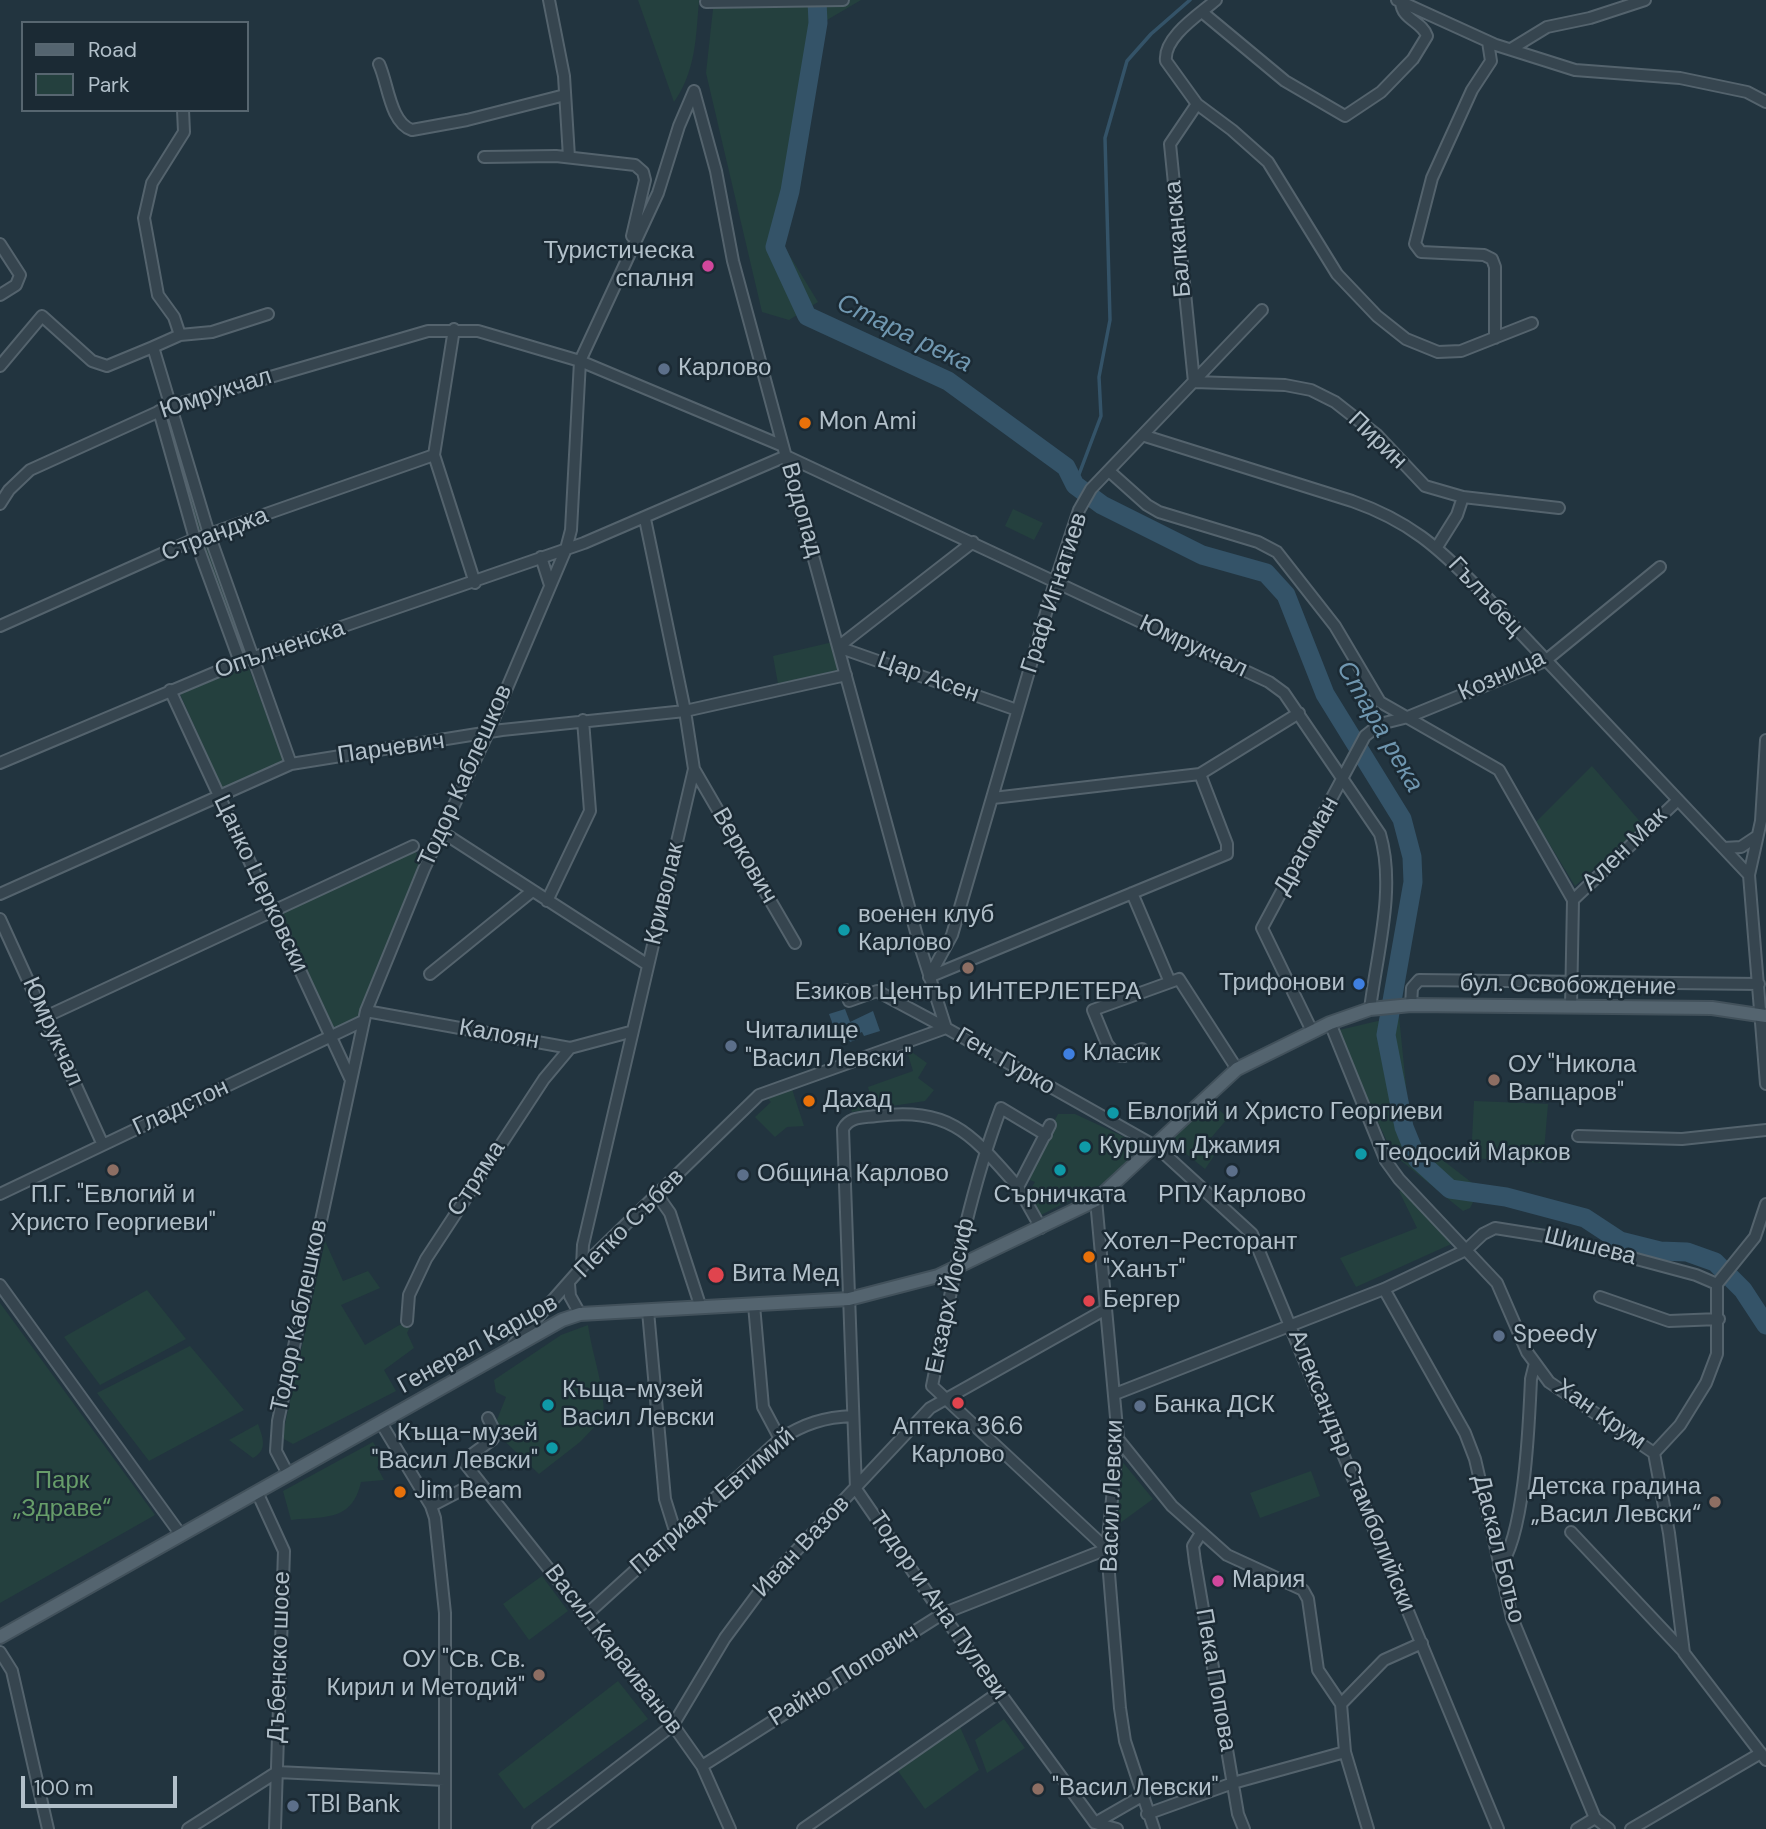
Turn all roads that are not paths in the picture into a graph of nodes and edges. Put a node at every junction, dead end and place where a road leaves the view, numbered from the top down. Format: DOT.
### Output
graph roads {
  1 [pos="549,0"];
  2 [pos="843,0"];
  3 [pos="1216,0"];
  4 [pos="1645,0"];
  5 [pos="1399,1"];
  6 [pos="706,2"];
  7 [pos="827,2"];
  8 [pos="1202,12"];
  9 [pos="1488,42"];
  10 [pos="1511,49"];
  11 [pos="379,64"];
  12 [pos="694,91"];
  13 [pos="565,95"];
  14 [pos="1766,102"];
  15 [pos="1197,104"];
  16 [pos="183,112"];
  17 [pos="484,156"];
  18 [pos="569,157"];
  19 [pos="0,244"];
  20 [pos="630,249"];
  21 [pos="0,295"];
  22 [pos="1262,310"];
  23 [pos="268,314"];
  24 [pos="1532,323"];
  25 [pos="454,329"];
  26 [pos="180,335"];
  27 [pos="1495,338"];
  28 [pos="153,346"];
  29 [pos="580,361"];
  30 [pos="0,366"];
  31 [pos="1195,382"];
  32 [pos="171,406"];
  33 [pos="159,411"];
  34 [pos="1145,436"];
  35 [pos="784,451"];
  36 [pos="434,455"];
  37 [pos="1109,471"];
  38 [pos="1463,497"];
  39 [pos="0,505"];
  40 [pos="1559,508"];
  41 [pos="645,519"];
  42 [pos="209,534"];
  43 [pos="195,539"];
  44 [pos="973,541"];
  45 [pos="1437,547"];
  46 [pos="566,549"];
  47 [pos="541,557"];
  48 [pos="1660,567"];
  49 [pos="1055,582"];
  50 [pos="475,583"];
  51 [pos="550,585"];
  52 [pos="0,626"];
  53 [pos="838,647"];
  54 [pos="254,657"];
  55 [pos="1545,661"];
  56 [pos="240,662"];
  57 [pos="846,675"];
  58 [pos="170,690"];
  59 [pos="1017,710"];
  60 [pos="685,711"];
  61 [pos="1299,713"];
  62 [pos="1408,716"];
  63 [pos="583,720"];
  64 [pos="487,735"];
  65 [pos="1366,736"];
  66 [pos="1766,740"];
  67 [pos="0,763"];
  68 [pos="290,764"];
  69 [pos="694,769"];
  70 [pos="1200,774"];
  71 [pos="1344,780"];
  72 [pos="219,796"];
  73 [pos="993,798"];
  74 [pos="1678,800"];
  75 [pos="442,832"];
  76 [pos="1756,837"];
  77 [pos="413,846"];
  78 [pos="1724,848"];
  79 [pos="1749,875"];
  80 [pos="531,892"];
  81 [pos="0,894"];
  82 [pos="1135,898"];
  83 [pos="1573,900"];
  84 [pos="547,901"];
  85 [pos="272,912"];
  86 [pos="0,919"];
  87 [pos="915,927"];
  88 [pos="795,943"];
  89 [pos="648,965"];
  90 [pos="430,974"];
  91 [pos="929,977"];
  92 [pos="1169,980"];
  93 [pos="1573,981"];
  94 [pos="1759,984"];
  95 [pos="846,990"];
  96 [pos="1411,1005"];
  97 [pos="1571,1007"];
  98 [pos="1370,1009"];
  99 [pos="1763,1014"];
  100 [pos="365,1016"];
  101 [pos="45,1017"];
  102 [pos="1330,1023"];
  103 [pos="946,1028"];
  104 [pos="1312,1031"];
  105 [pos="630,1032"];
  106 [pos="330,1037"];
  107 [pos="570,1048"];
  108 [pos="1142,1049"];
  109 [pos="1237,1069"];
  110 [pos="350,1077"];
  111 [pos="1766,1084"];
  112 [pos="1766,1130"];
  113 [pos="1578,1136"];
  114 [pos="103,1145"];
  115 [pos="1157,1147"];
  116 [pos="985,1150"];
  117 [pos="1018,1186"];
  118 [pos="0,1194"];
  119 [pos="658,1196"];
  120 [pos="1096,1200"];
  121 [pos="1766,1204"];
  122 [pos="1041,1228"];
  123 [pos="1466,1250"];
  124 [pos="582,1267"];
  125 [pos="953,1270"];
  126 [pos="1719,1282"];
  127 [pos="569,1284"];
  128 [pos="0,1285"];
  129 [pos="1384,1289"];
  130 [pos="1600,1297"];
  131 [pos="849,1299"];
  132 [pos="754,1305"];
  133 [pos="701,1308"];
  134 [pos="1107,1309"];
  135 [pos="648,1311"];
  136 [pos="580,1314"];
  137 [pos="1719,1319"];
  138 [pos="407,1321"];
  139 [pos="1292,1327"];
  140 [pos="510,1349"];
  141 [pos="1535,1363"];
  142 [pos="1115,1394"];
  143 [pos="944,1398"];
  144 [pos="853,1416"];
  145 [pos="488,1418"];
  146 [pos="381,1423"];
  147 [pos="780,1439"];
  148 [pos="1118,1439"];
  149 [pos="1654,1453"];
  150 [pos="288,1474"];
  151 [pos="479,1481"];
  152 [pos="856,1489"];
  153 [pos="257,1492"];
  154 [pos="431,1506"];
  155 [pos="675,1531"];
  156 [pos="1571,1532"];
  157 [pos="1201,1533"];
  158 [pos="181,1535"];
  159 [pos="1107,1549"];
  160 [pos="1499,1568"];
  161 [pos="942,1614"];
  162 [pos="586,1615"];
  163 [pos="0,1637"];
  164 [pos="1422,1643"];
  165 [pos="0,1652"];
  166 [pos="1684,1653"];
  167 [pos="998,1693"];
  168 [pos="1341,1704"];
  169 [pos="673,1725"];
  170 [pos="1345,1752"];
  171 [pos="1763,1756"];
  172 [pos="702,1766"];
  173 [pos="277,1772"];
  174 [pos="445,1780"];
  175 [pos="1233,1783"];
  176 [pos="1142,1796"];
  177 [pos="1147,1814"];
  178 [pos="1595,1818"];
  179 [pos="1095,1824"];
  180 [pos="48,1829"];
  181 [pos="188,1829"];
  182 [pos="275,1829"];
  183 [pos="445,1829"];
  184 [pos="538,1829"];
  185 [pos="730,1829"];
  186 [pos="803,1829"];
  187 [pos="1117,1829"];
  188 [pos="1154,1829"];
  189 [pos="1244,1829"];
  190 [pos="1368,1829"];
  191 [pos="1498,1829"];
  192 [pos="1577,1829"];
  193 [pos="1609,1829"];
  194 [pos="1631,1829"];
  1 -- 13 [label="street"];
  2 -- 7 [label="street"];
  3 -- 8 [label="street"];
  4 -- 10 [label="street"];
  5 -- 8 [label="street"];
  5 -- 9 [label="street"];
  6 -- 7 [label="street"];
  8 -- 15 [label="street"];
  9 -- 10 [label="street"];
  9 -- 27 [label="street"];
  10 -- 14 [label="street"];
  11 -- 13 [label="street"];
  12 -- 20 [label="street, Тодор Каблешков"];
  12 -- 35 [label="street, Водопад"];
  13 -- 18 [label="street"];
  15 -- 27 [label="street"];
  15 -- 31 [label="street, Балканска"];
  16 -- 26 [label="street"];
  17 -- 18 [label="street"];
  18 -- 20 [label="street"];
  19 -- 21 [label="street"];
  20 -- 29 [label="street, Тодор Каблешков"];
  22 -- 31 [label="street, Граф Игнатиев"];
  23 -- 26 [label="street"];
  24 -- 27 [label="street"];
  25 -- 29 [label="street, Юмрукчал"];
  25 -- 32 [label="street, Юмрукчал"];
  25 -- 36 [label="street"];
  26 -- 28 [label="street"];
  28 -- 30 [label="street"];
  28 -- 32 [label="street"];
  29 -- 35 [label="street, Юмрукчал"];
  29 -- 46 [label="street, Тодор Каблешков"];
  31 -- 34 [label="street, Граф Игнатиев"];
  31 -- 38 [label="street, Пирин"];
  32 -- 33 [label="street, Юмрукчал"];
  32 -- 42 [label="street"];
  33 -- 39 [label="street, Юмрукчал"];
  33 -- 43 [label="street"];
  34 -- 37 [label="street, Граф Игнатиев"];
  34 -- 45 [label="street, Гълъбец"];
  35 -- 41 [label="street, Опълченска"];
  35 -- 44 [label="street, Юмрукчал"];
  35 -- 53 [label="street, Водопад"];
  36 -- 42 [label="street, Странджа"];
  36 -- 50 [label="street"];
  37 -- 49 [label="street, Граф Игнатиев"];
  37 -- 62 [label="street"];
  38 -- 40 [label="street, Пирин"];
  38 -- 45 [label="street"];
  41 -- 46 [label="street, Опълченска"];
  41 -- 60 [label="street, Криволак"];
  42 -- 43 [label="street, Странджа"];
  42 -- 54 [label="street"];
  43 -- 52 [label="street, Странджа"];
  43 -- 56 [label="street"];
  44 -- 49 [label="street, Юмрукчал"];
  44 -- 53 [label="street"];
  45 -- 55 [label="street, Гълъбец"];
  46 -- 47 [label="street, Опълченска"];
  46 -- 51 [label="street, Тодор Каблешков"];
  47 -- 50 [label="street, Опълченска"];
  47 -- 51 [label="street"];
  48 -- 55 [label="street, Козница"];
  49 -- 59 [label="street, Граф Игнатиев"];
  49 -- 61 [label="street, Юмрукчал"];
  50 -- 54 [label="street, Опълченска"];
  51 -- 64 [label="street, Тодор Каблешков"];
  53 -- 57 [label="street, Водопад"];
  53 -- 59 [label="street, Цар Асен"];
  54 -- 56 [label="street, Опълченска"];
  54 -- 68 [label="street"];
  55 -- 62 [label="street, Козница"];
  55 -- 74 [label="street, Гълъбец"];
  56 -- 58 [label="street, Опълченска"];
  57 -- 60 [label="street, Парчевич"];
  57 -- 87 [label="street, Водопад"];
  58 -- 67 [label="street, Опълченска"];
  58 -- 72 [label="street, Цанко Церковски"];
  59 -- 73 [label="street, Граф Игнатиев"];
  60 -- 63 [label="street, Парчевич"];
  60 -- 69 [label="street, Криволак"];
  61 -- 70 [label="street"];
  61 -- 71 [label="street, Юмрукчал"];
  62 -- 65 [label="street, Козница"];
  62 -- 83 [label="street"];
  63 -- 64 [label="street, Парчевич"];
  63 -- 84 [label="street"];
  64 -- 68 [label="street, Парчевич"];
  64 -- 75 [label="street, Тодор Каблешков"];
  65 -- 71 [label="street, Драгоман"];
  66 -- 76 [label="street"];
  68 -- 72 [label="street, Парчевич"];
  69 -- 88 [label="street, Веркович"];
  69 -- 89 [label="street, Криволак"];
  70 -- 73 [label="street"];
  70 -- 82 [label="street"];
  71 -- 98 [label="street, Юмрукчал"];
  71 -- 104 [label="street, Драгоман"];
  72 -- 81 [label="street, Парчевич"];
  72 -- 85 [label="street, Цанко Церковски"];
  73 -- 91 [label="street, Граф Игнатиев"];
  74 -- 78 [label="street, Гълъбец"];
  74 -- 83 [label="street, Ален Мак"];
  75 -- 80 [label="street"];
  75 -- 100 [label="street, Тодор Каблешков"];
  76 -- 78 [label="street"];
  76 -- 79 [label="street"];
  77 -- 85 [label="street"];
  78 -- 79 [label="street, Гълъбец"];
  79 -- 94 [label="street"];
  80 -- 84 [label="street"];
  80 -- 90 [label="street"];
  82 -- 91 [label="street"];
  82 -- 92 [label="street"];
  83 -- 93 [label="street"];
  84 -- 89 [label="street"];
  85 -- 101 [label="street"];
  85 -- 106 [label="street, Цанко Церковски"];
  86 -- 101 [label="street, Юмрукчал"];
  87 -- 91 [label="street, Ген. Гурко"];
  89 -- 105 [label="street, Криволак"];
  91 -- 103 [label="street, Ген. Гурко"];
  92 -- 108 [label="street"];
  92 -- 109 [label="street"];
  93 -- 94 [label="street"];
  93 -- 96 [label="street"];
  93 -- 97 [label="street"];
  94 -- 99 [label="street"];
  95 -- 103 [label="street"];
  96 -- 97 [label="main road, бул. Освобождение"];
  96 -- 98 [label="main road, бул. Освобождение"];
  97 -- 99 [label="main road, бул. Освобождение"];
  98 -- 102 [label="main road, Генерал Карцов"];
  99 -- 111 [label="street"];
  100 -- 106 [label="street, Гладстон"];
  100 -- 107 [label="street, Калоян"];
  100 -- 110 [label="street, Тодор Каблешков"];
  101 -- 114 [label="street, Юмрукчал"];
  102 -- 104 [label="main road, Генерал Карцов"];
  102 -- 123 [label="street, Хан Крум"];
  103 -- 115 [label="street, Ген. Гурко"];
  103 -- 119 [label="street, Петко Събев"];
  104 -- 109 [label="main road, Генерал Карцов"];
  105 -- 107 [label="street, Калоян"];
  105 -- 124 [label="street, Криволак"];
  106 -- 110 [label="street, Цанко Церковски"];
  106 -- 114 [label="street, Гладстон"];
  107 -- 138 [label="street, Стряма"];
  109 -- 115 [label="main road, Генерал Карцов"];
  110 -- 150 [label="street, Тодор Каблешков"];
  112 -- 113 [label="street"];
  114 -- 118 [label="street, Гладстон"];
  115 -- 120 [label="main road, Генерал Карцов"];
  115 -- 139 [label="street, Александър Стамболийски"];
  116 -- 117 [label="street"];
  116 -- 117 [label="street, Екзарх Йосиф"];
  116 -- 125 [label="street, Екзарх Йосиф"];
  116 -- 131 [label="street, Тодор и Ана Пулеви"];
  117 -- 122 [label="street"];
  119 -- 124 [label="street, Петко Събев"];
  119 -- 133 [label="street"];
  120 -- 122 [label="main road, Генерал Карцов"];
  120 -- 134 [label="street, Васил Левски"];
  121 -- 126 [label="street"];
  122 -- 125 [label="main road, Генерал Карцов"];
  123 -- 126 [label="street, Шишева"];
  123 -- 129 [label="street, Шишева"];
  123 -- 141 [label="street, Хан Крум"];
  124 -- 127 [label="street, Петко Събев"];
  125 -- 131 [label="main road, Генерал Карцов"];
  125 -- 143 [label="street, Екзарх Йосиф"];
  126 -- 137 [label="street"];
  127 -- 136 [label="street"];
  127 -- 140 [label="street, Петко Събев"];
  128 -- 158 [label="street"];
  129 -- 139 [label="street, Шишева"];
  129 -- 160 [label="street, Даскал Ботьо"];
  130 -- 137 [label="street, Шишева"];
  131 -- 132 [label="main road, Генерал Карцов"];
  131 -- 144 [label="street, Тодор и Ана Пулеви"];
  132 -- 133 [label="main road, Генерал Карцов"];
  132 -- 147 [label="street"];
  133 -- 135 [label="main road, Генерал Карцов"];
  134 -- 142 [label="street, Васил Левски"];
  134 -- 143 [label="street, Иван Вазов"];
  135 -- 136 [label="main road, Генерал Карцов"];
  135 -- 155 [label="street"];
  136 -- 140 [label="main road, Генерал Карцов"];
  137 -- 149 [label="street"];
  139 -- 142 [label="street, Шишева"];
  139 -- 164 [label="street, Александър Стамболийски"];
  140 -- 146 [label="main road, Генерал Карцов"];
  141 -- 149 [label="street, Хан Крум"];
  141 -- 160 [label="street"];
  142 -- 148 [label="street, Васил Левски"];
  143 -- 152 [label="street, Иван Вазов"];
  143 -- 159 [label="street, Екзарх Йосиф"];
  144 -- 147 [label="street, Патриарх Евтимий"];
  144 -- 152 [label="street, Тодор и Ана Пулеви"];
  145 -- 151 [label="street"];
  146 -- 150 [label="main road, Генерал Карцов"];
  146 -- 154 [label="street"];
  147 -- 155 [label="street, Патриарх Евтимий"];
  148 -- 157 [label="street"];
  148 -- 159 [label="street, Васил Левски"];
  149 -- 166 [label="street, Хан Крум"];
  150 -- 153 [label="main road, Генерал Карцов"];
  151 -- 154 [label="street"];
  151 -- 162 [label="street, Васил Караиванов"];
  152 -- 161 [label="street, Тодор и Ана Пулеви"];
  152 -- 169 [label="street, Иван Вазов"];
  153 -- 158 [label="main road, Генерал Карцов"];
  153 -- 173 [label="street, Дъбенско шосе"];
  154 -- 174 [label="street"];
  155 -- 162 [label="street, Патриарх Евтимий"];
  156 -- 166 [label="street"];
  157 -- 168 [label="street"];
  157 -- 175 [label="street, Пека Попова"];
  158 -- 163 [label="main road, Генерал Карцов"];
  159 -- 161 [label="street, Райно Попович"];
  159 -- 176 [label="street, Васил Левски"];
  160 -- 178 [label="street, Даскал Ботьо"];
  161 -- 167 [label="street, Тодор и Ана Пулеви"];
  161 -- 172 [label="street, Райно Попович"];
  162 -- 169 [label="street, Васил Караиванов"];
  164 -- 168 [label="street"];
  164 -- 191 [label="street, Александър Стамболийски"];
  165 -- 180 [label="street"];
  166 -- 171 [label="street"];
  167 -- 179 [label="street, Тодор и Ана Пулеви"];
  167 -- 186 [label="street"];
  168 -- 170 [label="street"];
  169 -- 172 [label="street, Васил Караиванов"];
  169 -- 184 [label="street, Иван Вазов"];
  170 -- 175 [label="street"];
  170 -- 190 [label="street"];
  171 -- 194 [label="street"];
  172 -- 185 [label="street, Васил Караиванов"];
  173 -- 174 [label="street"];
  173 -- 181 [label="street"];
  173 -- 182 [label="street, Дъбенско шосе"];
  174 -- 183 [label="street"];
  175 -- 177 [label="street"];
  175 -- 189 [label="street, Пека Попова"];
  176 -- 177 [label="street, Васил Левски"];
  176 -- 179 [label="street"];
  177 -- 188 [label="street, Васил Левски"];
  178 -- 192 [label="street"];
  178 -- 193 [label="street"];
  179 -- 187 [label="street"];
}
